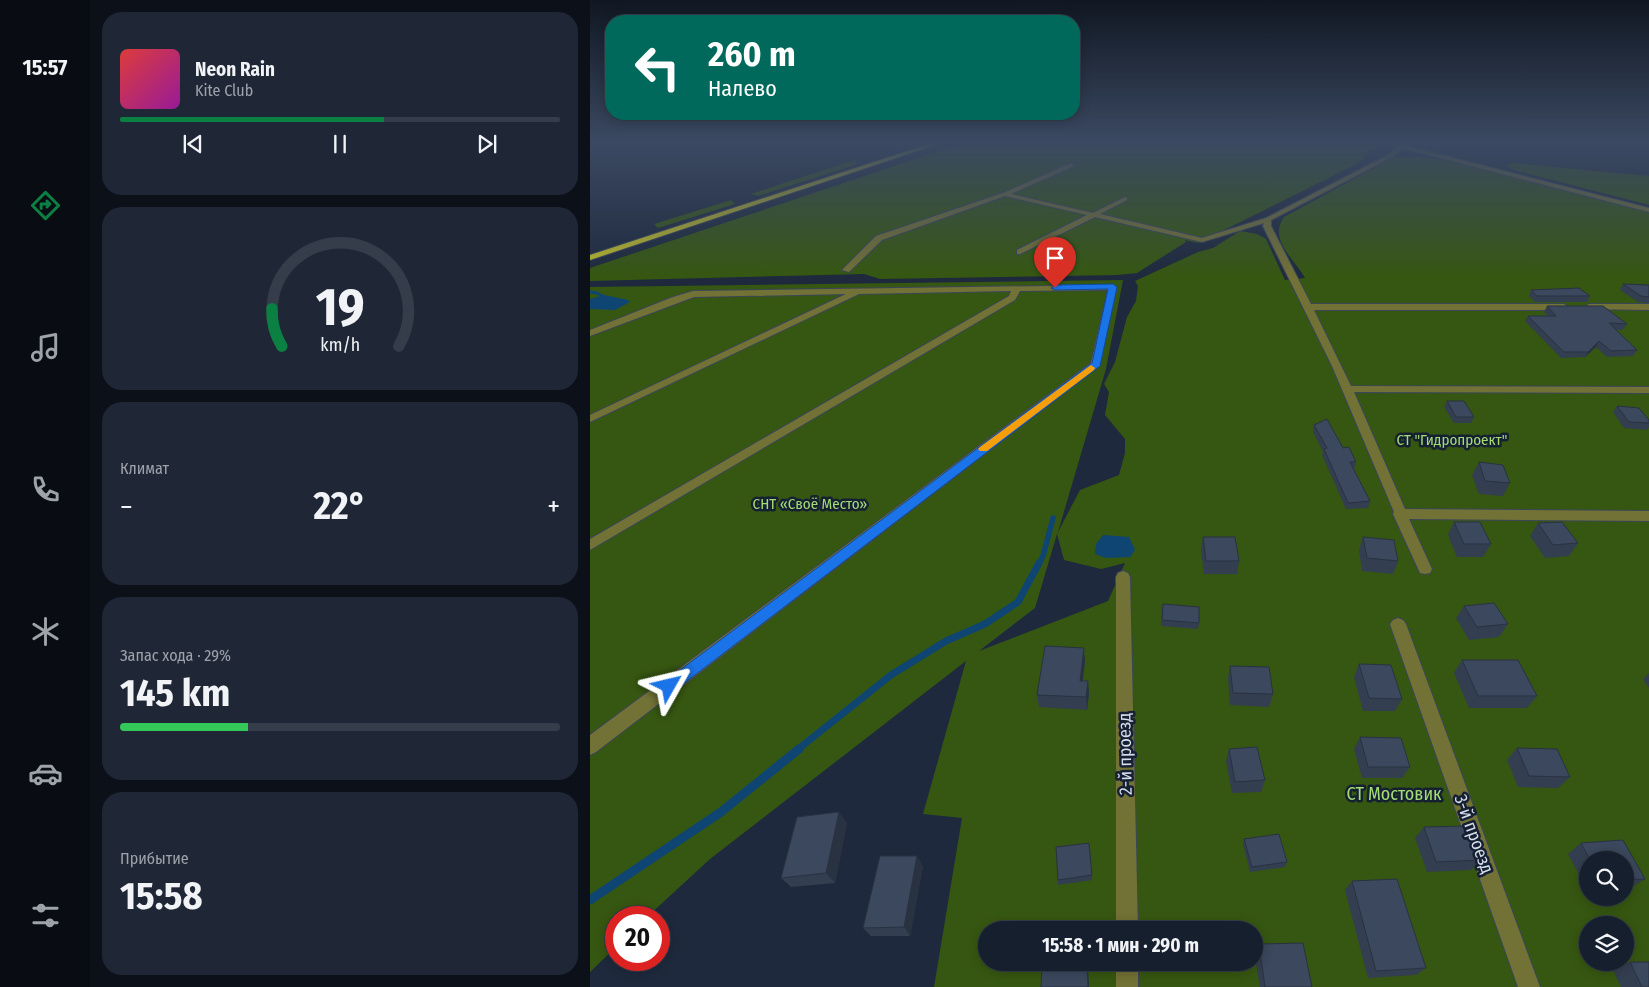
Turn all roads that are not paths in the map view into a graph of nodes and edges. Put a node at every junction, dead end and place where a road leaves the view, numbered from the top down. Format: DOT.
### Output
graph roads {
  1 [pos="805,187"];
  2 [pos="1020,187"];
  3 [pos="1330,187"];
  4 [pos="1561,187"];
  5 [pos="1005,194"];
  6 [pos="1125,199"];
  7 [pos="1649,210"];
  8 [pos="1094,214"];
  9 [pos="1268,219"];
  10 [pos="1020,252"];
  11 [pos="590,258"];
  12 [pos="846,270"];
  13 [pos="1016,288"];
  14 [pos="860,291"];
  15 [pos="1309,307"];
  16 [pos="1571,307"];
  17 [pos="1581,307"];
  18 [pos="1649,307"];
  19 [pos="590,333"];
  20 [pos="1347,389"];
  21 [pos="1649,390"];
  22 [pos="590,419"];
  23 [pos="1399,514"];
  24 [pos="1649,516"];
  25 [pos="590,545"];
  26 [pos="1424,569"];
  27 [pos="1123,577"];
  28 [pos="1398,624"];
  29 [pos="590,746"];
  30 [pos="1126,921"];
  31 [pos="1127,971"];
  32 [pos="1127,987"];
  33 [pos="1529,987"];
  1 -- 11 [label="main road"];
  2 -- 5 [label="street"];
  3 -- 9 [label="street"];
  4 -- 7 [label="street"];
  5 -- 8 [label="street"];
  5 -- 12 [label="street"];
  6 -- 8 [label="street"];
  8 -- 9 [label="street"];
  8 -- 10 [label="street"];
  9 -- 15 [label="street"];
  13 -- 14 [label="street"];
  13 -- 25 [label="street"];
  13 -- 29 [label="street"];
  14 -- 19 [label="street"];
  14 -- 22 [label="street"];
  15 -- 16 [label="street"];
  15 -- 20 [label="street"];
  17 -- 18 [label="street"];
  20 -- 21 [label="street"];
  20 -- 23 [label="street"];
  23 -- 24 [label="street"];
  23 -- 26 [label="street"];
  27 -- 30 [label="street, 2-й проезд"];
  28 -- 33 [label="street, 3-й проезд"];
  31 -- 32 [label="street"];
}
